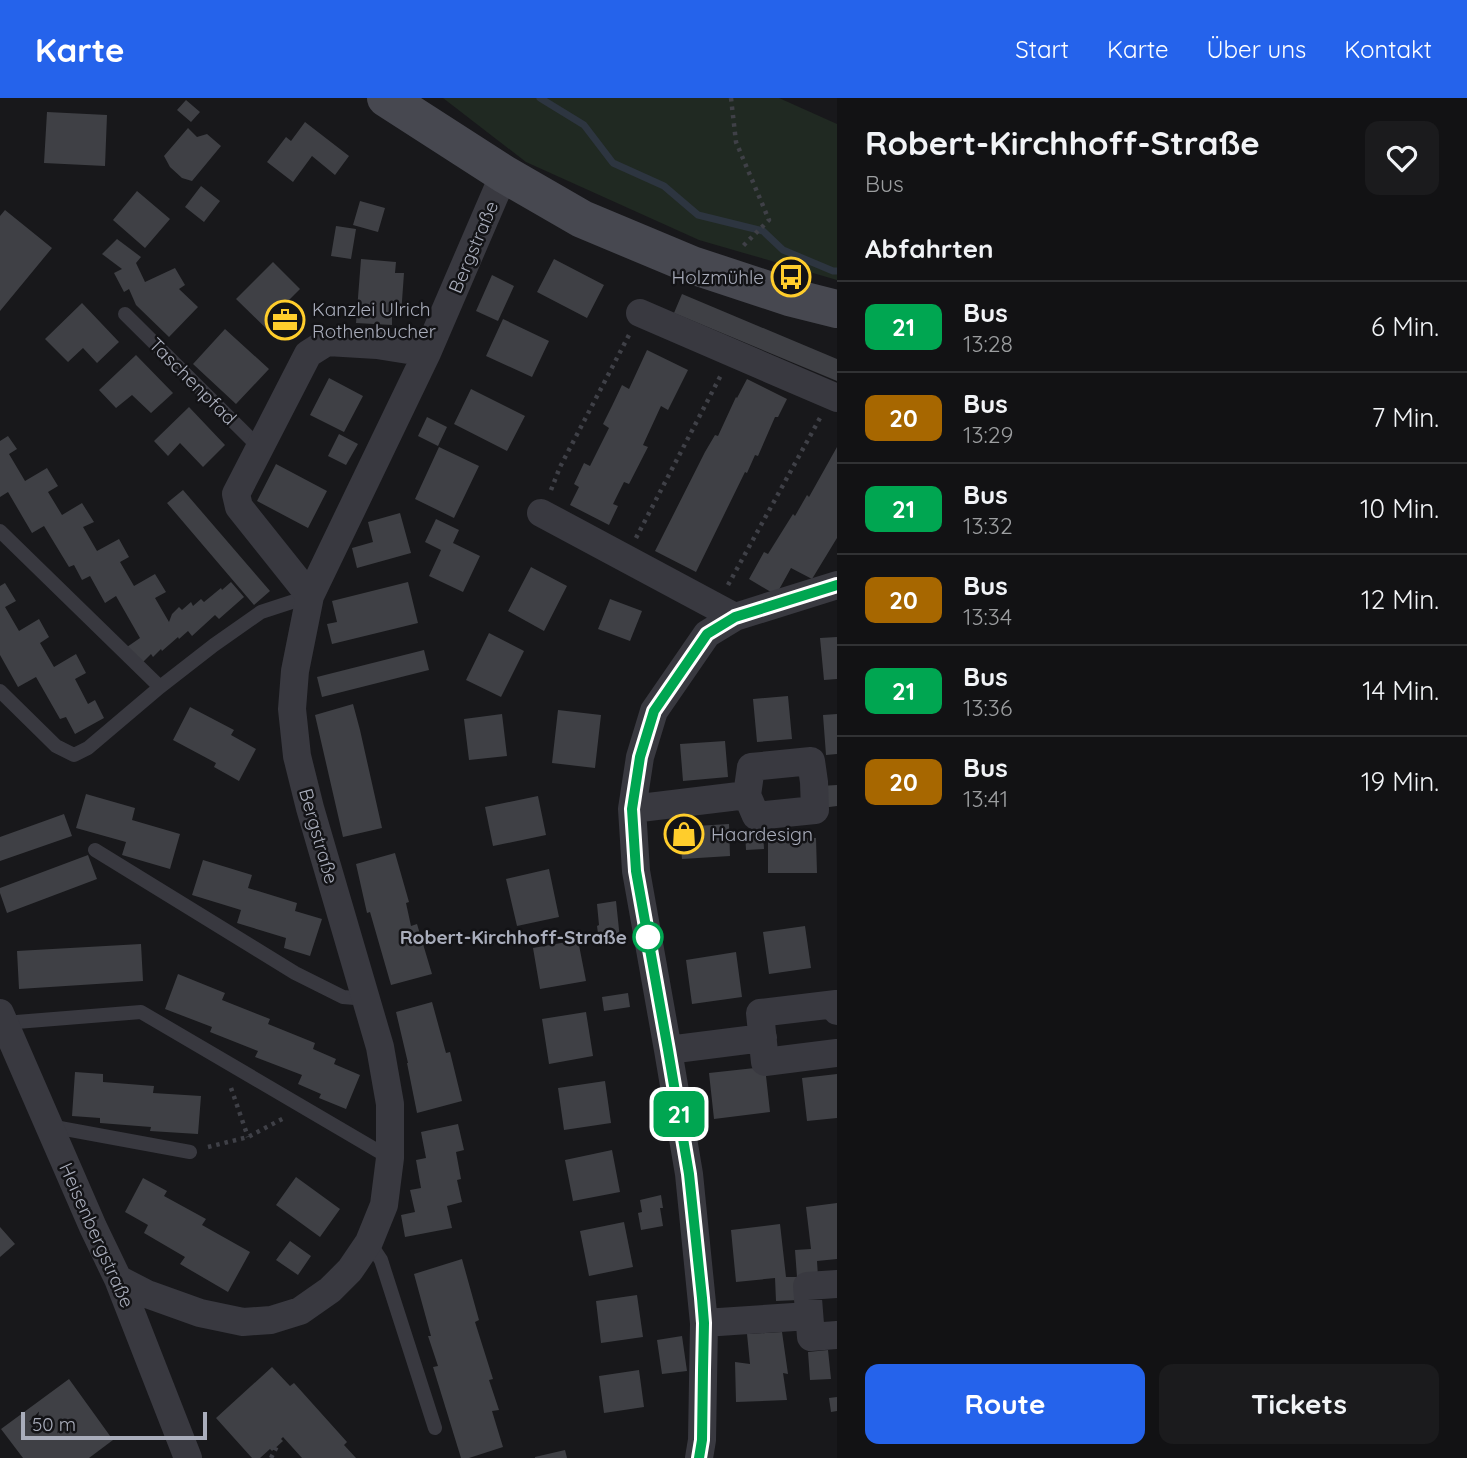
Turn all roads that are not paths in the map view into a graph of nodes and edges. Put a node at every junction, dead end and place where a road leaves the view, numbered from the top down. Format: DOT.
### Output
graph roads {
  1 [pos="386,98"];
  2 [pos="504,174"];
  3 [pos="837,309"];
  4 [pos="640,313"];
  5 [pos="125,314"];
  6 [pos="427,353"];
  7 [pos="835,397"];
  8 [pos="260,448"];
  9 [pos="541,513"];
  10 [pos="0,531"];
  11 [pos="837,584"];
  12 [pos="310,596"];
  13 [pos="725,612"];
  14 [pos="160,687"];
  15 [pos="0,691"];
  16 [pos="747,795"];
  17 [pos="632,809"];
  18 [pos="95,850"];
  19 [pos="367,999"];
  20 [pos="837,1011"];
  21 [pos="2,1018"];
  22 [pos="763,1038"];
  23 [pos="668,1050"];
  24 [pos="837,1053"];
  25 [pos="49,1126"];
  26 [pos="190,1152"];
  27 [pos="390,1158"];
  28 [pos="369,1242"];
  29 [pos="118,1279"];
  30 [pos="837,1284"];
  31 [pos="809,1316"];
  32 [pos="704,1323"];
  33 [pos="837,1335"];
  34 [pos="435,1428"];
  35 [pos="188,1458"];
  36 [pos="699,1458"];
  1 -- 2 [label="street"];
  2 -- 3 [label="street"];
  2 -- 6 [label="street, Bergstraße"];
  4 -- 7 [label="street"];
  5 -- 8 [label="lane, Taschenpfad"];
  6 -- 8 [label="street"];
  6 -- 12 [label="street, Bergstraße"];
  8 -- 12 [label="street"];
  9 -- 13 [label="street"];
  10 -- 14 [label="lane"];
  11 -- 13 [label="street"];
  12 -- 14 [label="lane"];
  12 -- 19 [label="street, Bergstraße"];
  13 -- 17 [label="street"];
  14 -- 15 [label="lane"];
  16 -- 17 [label="street"];
  17 -- 23 [label="street"];
  18 -- 19 [label="lane"];
  19 -- 27 [label="street, Bergstraße"];
  20 -- 22 [label="street"];
  21 -- 25 [label="street, Heisenbergstraße"];
  21 -- 27 [label="lane"];
  22 -- 23 [label="street"];
  22 -- 24 [label="street"];
  23 -- 32 [label="street"];
  25 -- 26 [label="lane"];
  25 -- 29 [label="street, Heisenbergstraße"];
  27 -- 28 [label="street, Bergstraße"];
  28 -- 29 [label="street, Bergstraße"];
  28 -- 34 [label="lane"];
  29 -- 35 [label="street, Heisenbergstraße"];
  30 -- 31 [label="street"];
  31 -- 32 [label="street"];
  31 -- 33 [label="street"];
  32 -- 36 [label="street"];
}
